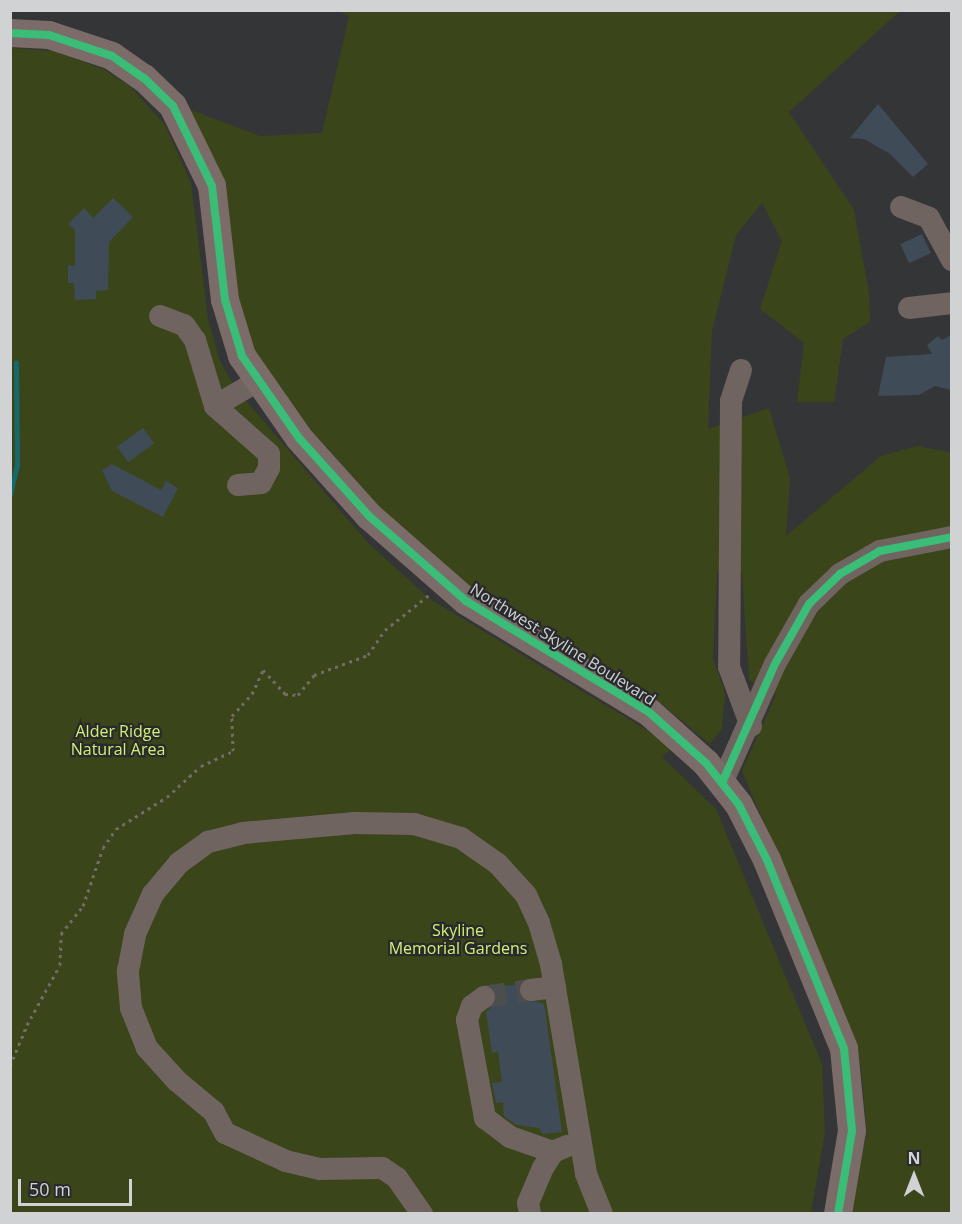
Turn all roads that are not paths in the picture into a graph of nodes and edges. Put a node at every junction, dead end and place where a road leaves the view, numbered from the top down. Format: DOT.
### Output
graph roads {
  1 [pos="10,33"];
  2 [pos="901,207"];
  3 [pos="951,260"];
  4 [pos="951,303"];
  5 [pos="909,308"];
  6 [pos="160,315"];
  7 [pos="741,370"];
  8 [pos="256,382"];
  9 [pos="216,406"];
  10 [pos="238,485"];
  11 [pos="951,537"];
  12 [pos="751,726"];
  13 [pos="722,783"];
  14 [pos="555,987"];
  15 [pos="531,990"];
  16 [pos="484,997"];
  17 [pos="580,1141"];
  18 [pos="553,1152"];
  19 [pos="422,1214"];
  20 [pos="530,1214"];
  21 [pos="602,1214"];
  22 [pos="838,1214"];
  1 -- 8 [label="main road, Northwest Skyline Boulevard"];
  2 -- 3 [label="street"];
  4 -- 5 [label="street"];
  6 -- 9 [label="street"];
  7 -- 12 [label="street"];
  8 -- 9 [label="street"];
  8 -- 13 [label="main road, Northwest Skyline Boulevard"];
  9 -- 10 [label="street"];
  11 -- 12 [label="street"];
  12 -- 13 [label="street"];
  13 -- 22 [label="main road, Northwest Skyline Boulevard"];
  14 -- 15 [label="street"];
  14 -- 17 [label="street"];
  14 -- 19 [label="street"];
  16 -- 18 [label="street"];
  17 -- 18 [label="street"];
  17 -- 21 [label="street"];
  18 -- 20 [label="street"];
}
